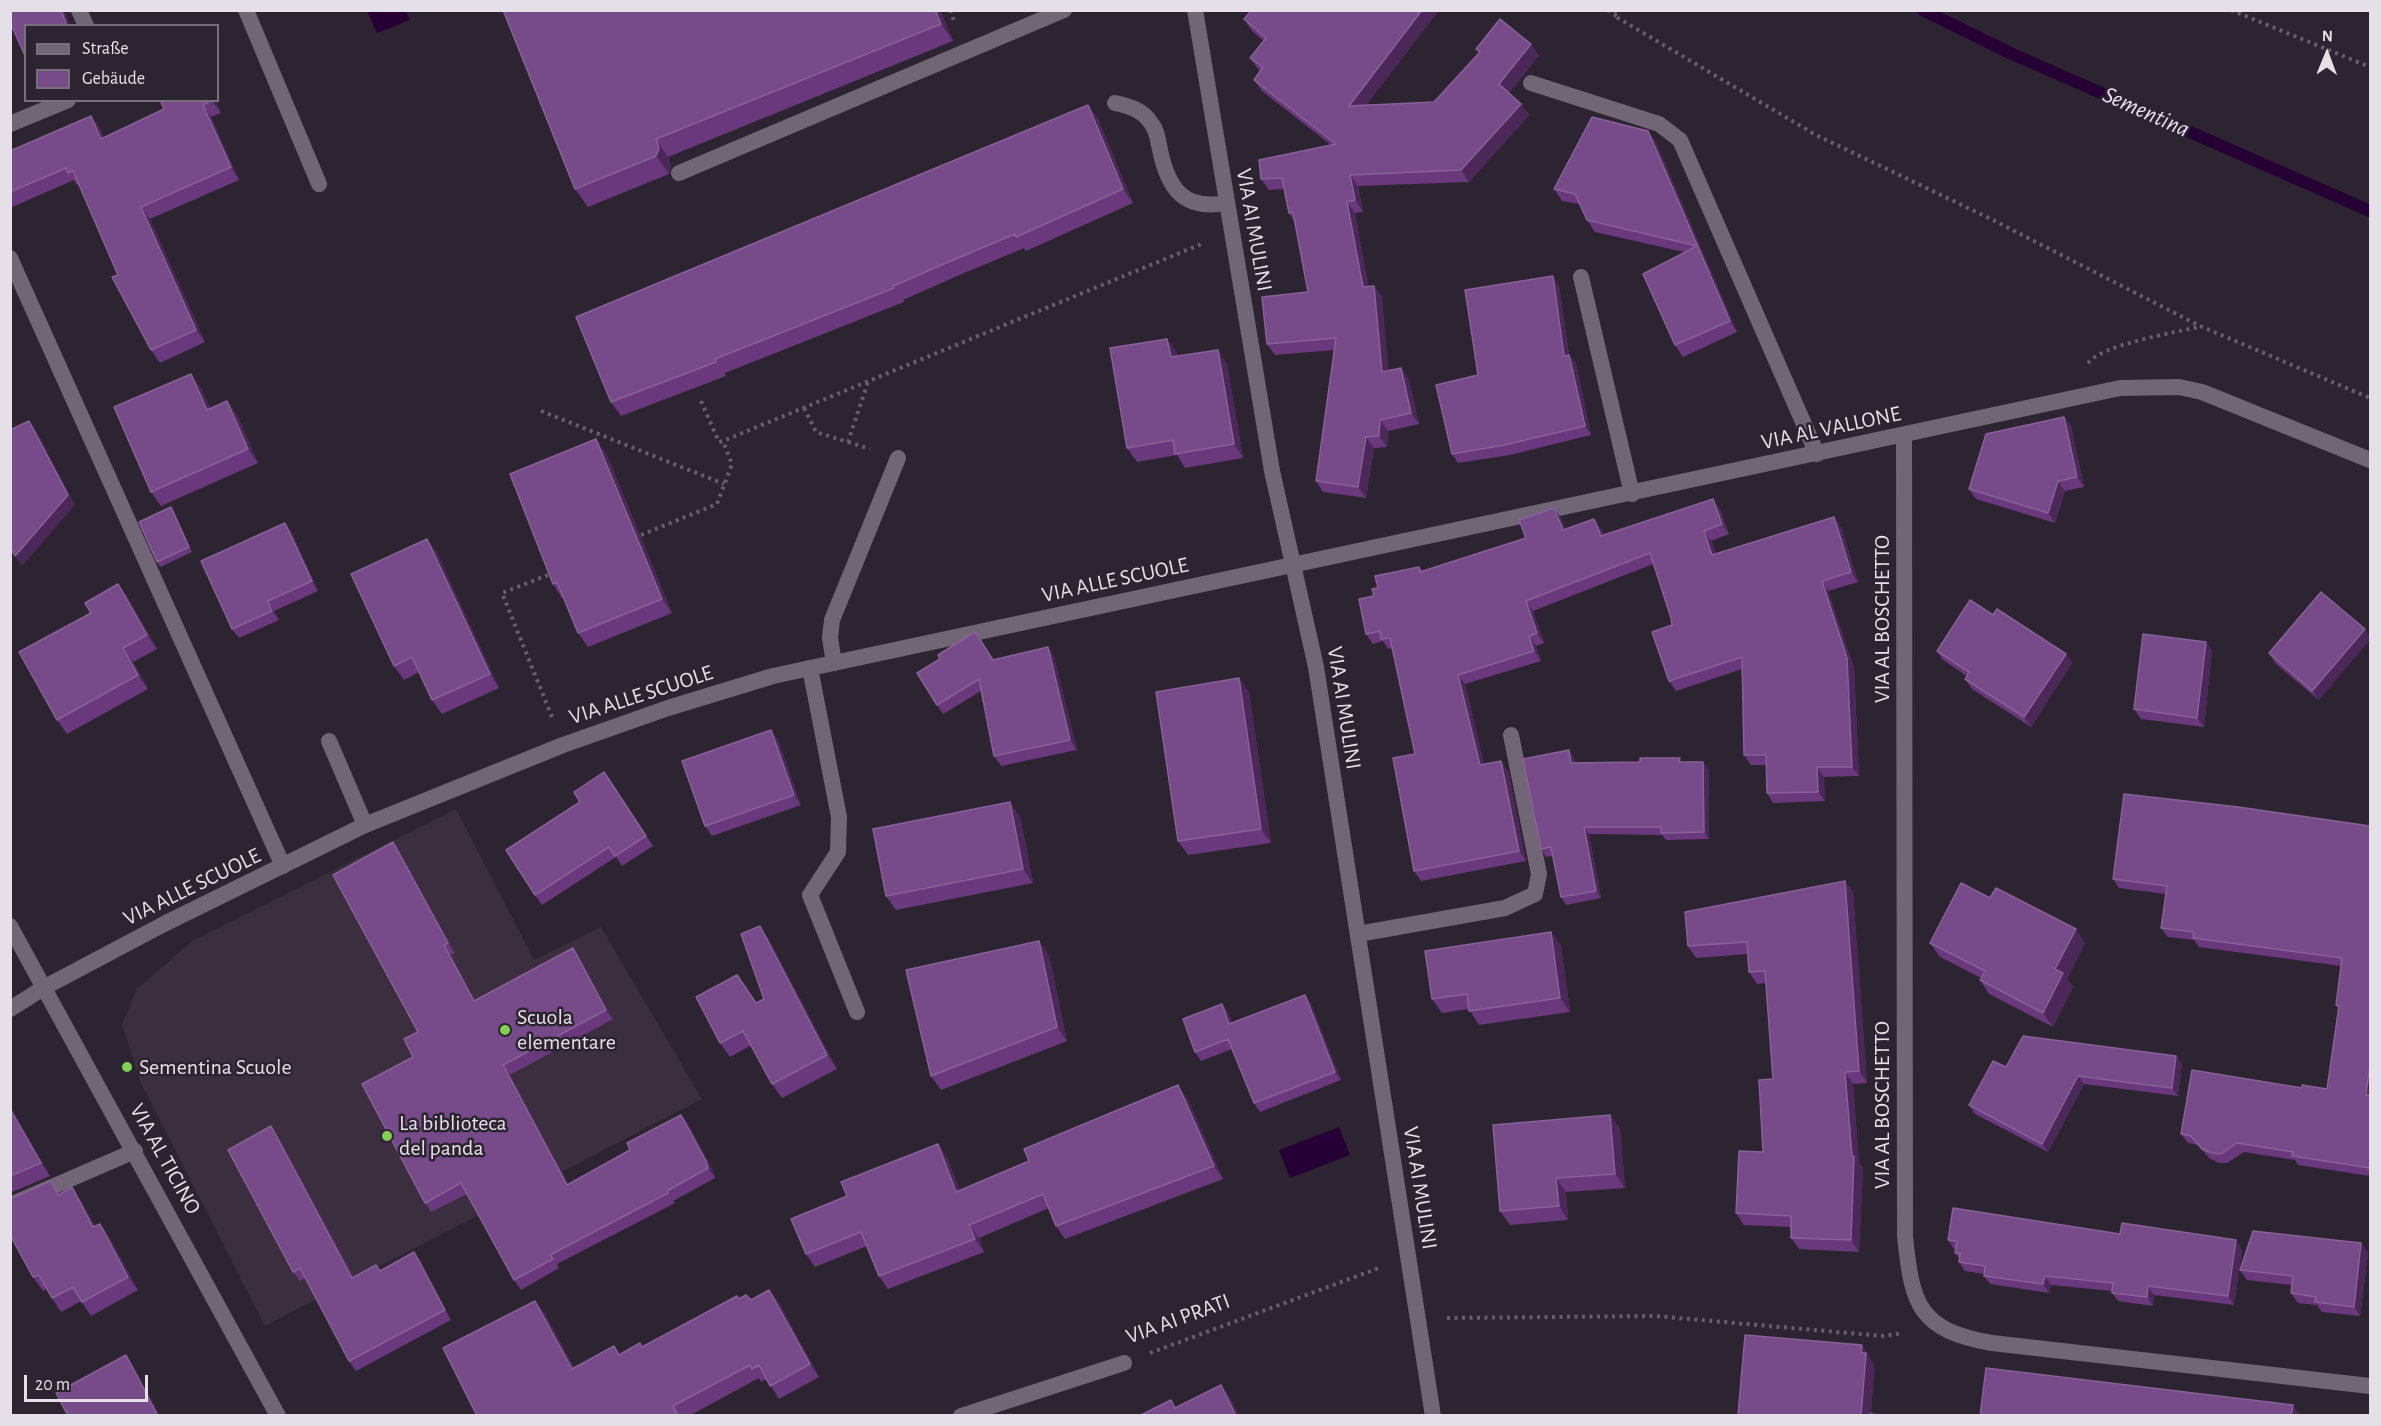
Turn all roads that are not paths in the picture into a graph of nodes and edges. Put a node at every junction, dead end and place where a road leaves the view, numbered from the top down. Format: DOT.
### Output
graph roads {
  1 [pos="79,10"];
  2 [pos="246,10"];
  3 [pos="1064,10"];
  4 [pos="1195,10"];
  5 [pos="85,24"];
  6 [pos="1531,83"];
  7 [pos="63,102"];
  8 [pos="1115,103"];
  9 [pos="10,124"];
  10 [pos="679,173"];
  11 [pos="319,184"];
  12 [pos="1227,203"];
  13 [pos="10,258"];
  14 [pos="1581,277"];
  15 [pos="1904,435"];
  16 [pos="1817,454"];
  17 [pos="898,458"];
  18 [pos="2370,460"];
  19 [pos="1632,494"];
  20 [pos="1292,566"];
  21 [pos="834,663"];
  22 [pos="810,668"];
  23 [pos="1511,735"];
  24 [pos="329,741"];
  25 [pos="365,825"];
  26 [pos="283,866"];
  27 [pos="10,926"];
  28 [pos="1358,934"];
  29 [pos="45,987"];
  30 [pos="10,1009"];
  31 [pos="857,1012"];
  32 [pos="135,1151"];
  33 [pos="10,1205"];
  34 [pos="1124,1363"];
  35 [pos="2370,1386"];
  36 [pos="278,1416"];
  37 [pos="961,1416"];
  38 [pos="1433,1416"];
  1 -- 5 [label="street"];
  2 -- 11 [label="street"];
  3 -- 10 [label="street"];
  4 -- 12 [label="street, VIA AI MULINI"];
  6 -- 16 [label="street"];
  7 -- 9 [label="street"];
  8 -- 12 [label="street"];
  12 -- 20 [label="street, VIA AI MULINI"];
  13 -- 26 [label="street"];
  14 -- 19 [label="street"];
  15 -- 16 [label="street, VIA AL VALLONE"];
  15 -- 18 [label="street, VIA AL VALLONE"];
  15 -- 35 [label="street, VIA AL BOSCHETTO"];
  16 -- 19 [label="street, VIA AL VALLONE"];
  17 -- 21 [label="street"];
  19 -- 20 [label="street, VIA AL VALLONE"];
  20 -- 21 [label="street, VIA ALLE SCUOLE"];
  20 -- 28 [label="street, VIA AI MULINI"];
  21 -- 22 [label="street, VIA ALLE SCUOLE"];
  22 -- 25 [label="street, VIA ALLE SCUOLE"];
  22 -- 31 [label="street"];
  23 -- 28 [label="street"];
  24 -- 25 [label="street"];
  25 -- 26 [label="street, VIA ALLE SCUOLE"];
  26 -- 29 [label="street, VIA ALLE SCUOLE"];
  27 -- 29 [label="street, VIA AL TICINO"];
  28 -- 38 [label="street, VIA AI MULINI"];
  29 -- 30 [label="street, VIA ALLE SCUOLE"];
  29 -- 32 [label="street, VIA AL TICINO"];
  32 -- 33 [label="street"];
  32 -- 36 [label="street, VIA AL TICINO"];
  34 -- 37 [label="street, VIA AI PRATI"];
}
